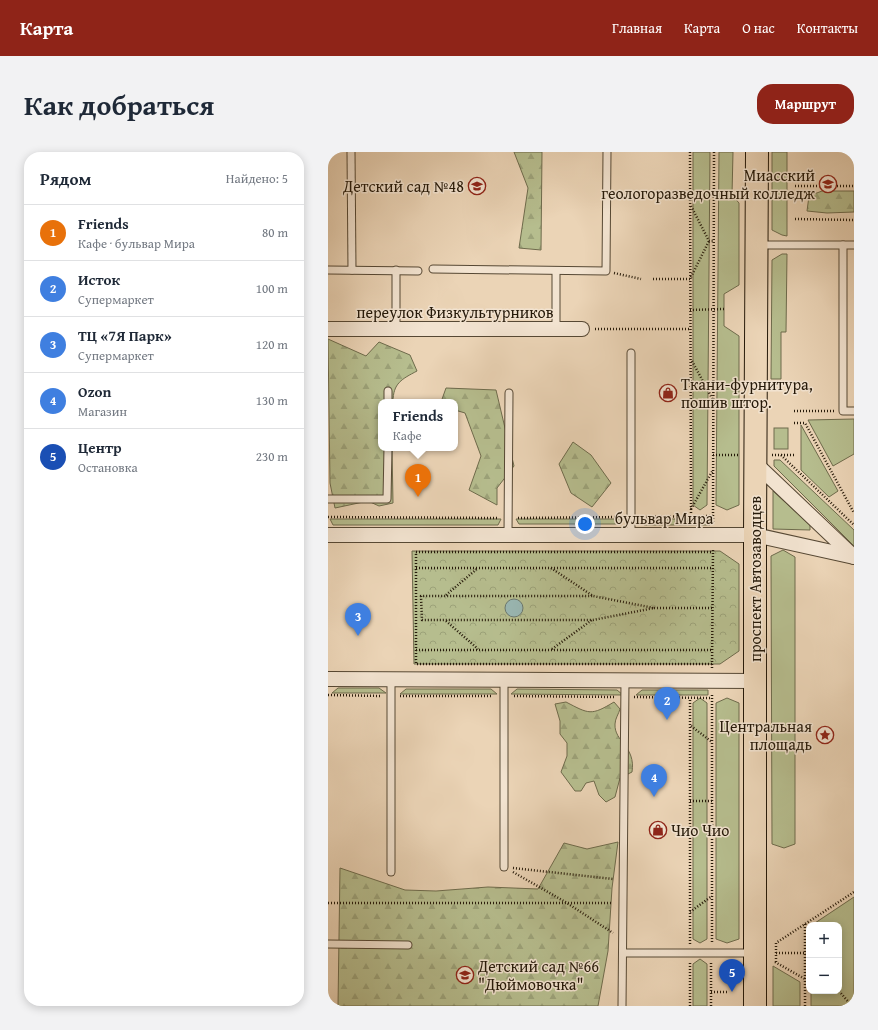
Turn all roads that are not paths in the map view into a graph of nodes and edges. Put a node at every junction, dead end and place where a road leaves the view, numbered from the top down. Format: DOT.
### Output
graph roads {
  1 [pos="352,152"];
  2 [pos="607,152"];
  3 [pos="757,152"];
  4 [pos="756,245"];
  5 [pos="843,245"];
  6 [pos="854,245"];
  7 [pos="433,269"];
  8 [pos="328,270"];
  9 [pos="352,270"];
  10 [pos="396,270"];
  11 [pos="418,271"];
  12 [pos="556,271"];
  13 [pos="328,329"];
  14 [pos="396,329"];
  15 [pos="556,329"];
  16 [pos="582,329"];
  17 [pos="631,353"];
  18 [pos="388,391"];
  19 [pos="509,393"];
  20 [pos="388,399"];
  21 [pos="854,411"];
  22 [pos="388,451"];
  23 [pos="756,459"];
  24 [pos="328,499"];
  25 [pos="328,535"];
  26 [pos="508,535"];
  27 [pos="631,535"];
  28 [pos="755,535"];
  29 [pos="854,557"];
  30 [pos="328,679"];
  31 [pos="391,680"];
  32 [pos="504,680"];
  33 [pos="625,681"];
  34 [pos="756,681"];
  35 [pos="504,867"];
  36 [pos="391,872"];
  37 [pos="328,944"];
  38 [pos="408,945"];
  39 [pos="623,954"];
  40 [pos="766,954"];
  41 [pos="622,1006"];
  42 [pos="755,1006"];
  1 -- 9 [label="lane"];
  2 -- 12 [label="lane"];
  3 -- 4 [label="main road, проспект Автозаводцев"];
  4 -- 5 [label="lane"];
  4 -- 23 [label="main road, проспект Автозаводцев"];
  5 -- 6 [label="lane"];
  5 -- 21 [label="lane"];
  7 -- 12 [label="lane"];
  8 -- 9 [label="lane"];
  9 -- 10 [label="lane"];
  10 -- 11 [label="lane"];
  10 -- 14 [label="lane"];
  12 -- 15 [label="lane"];
  13 -- 14 [label="street, переулок Физкультурников"];
  14 -- 15 [label="street, переулок Физкультурников"];
  15 -- 16 [label="street, переулок Физкультурников"];
  17 -- 27 [label="lane"];
  18 -- 20 [label="lane"];
  19 -- 26 [label="lane"];
  22 -- 24 [label="lane"];
  23 -- 28 [label="main road, проспект Автозаводцев"];
  23 -- 29 [label="street, бульвар Мира"];
  25 -- 26 [label="street, бульвар Мира"];
  26 -- 27 [label="street, бульвар Мира"];
  27 -- 28 [label="street, бульвар Мира"];
  28 -- 29 [label="street, бульвар Мира"];
  28 -- 34 [label="main road, проспект Автозаводцев"];
  30 -- 31 [label="street"];
  31 -- 32 [label="street"];
  31 -- 36 [label="lane"];
  32 -- 33 [label="street"];
  32 -- 35 [label="lane"];
  33 -- 34 [label="street"];
  33 -- 39 [label="lane"];
  34 -- 40 [label="main road, проспект Автозаводцев"];
  37 -- 38 [label="lane"];
  39 -- 40 [label="lane"];
  39 -- 41 [label="lane"];
  40 -- 42 [label="main road, проспект Автозаводцев"];
}
